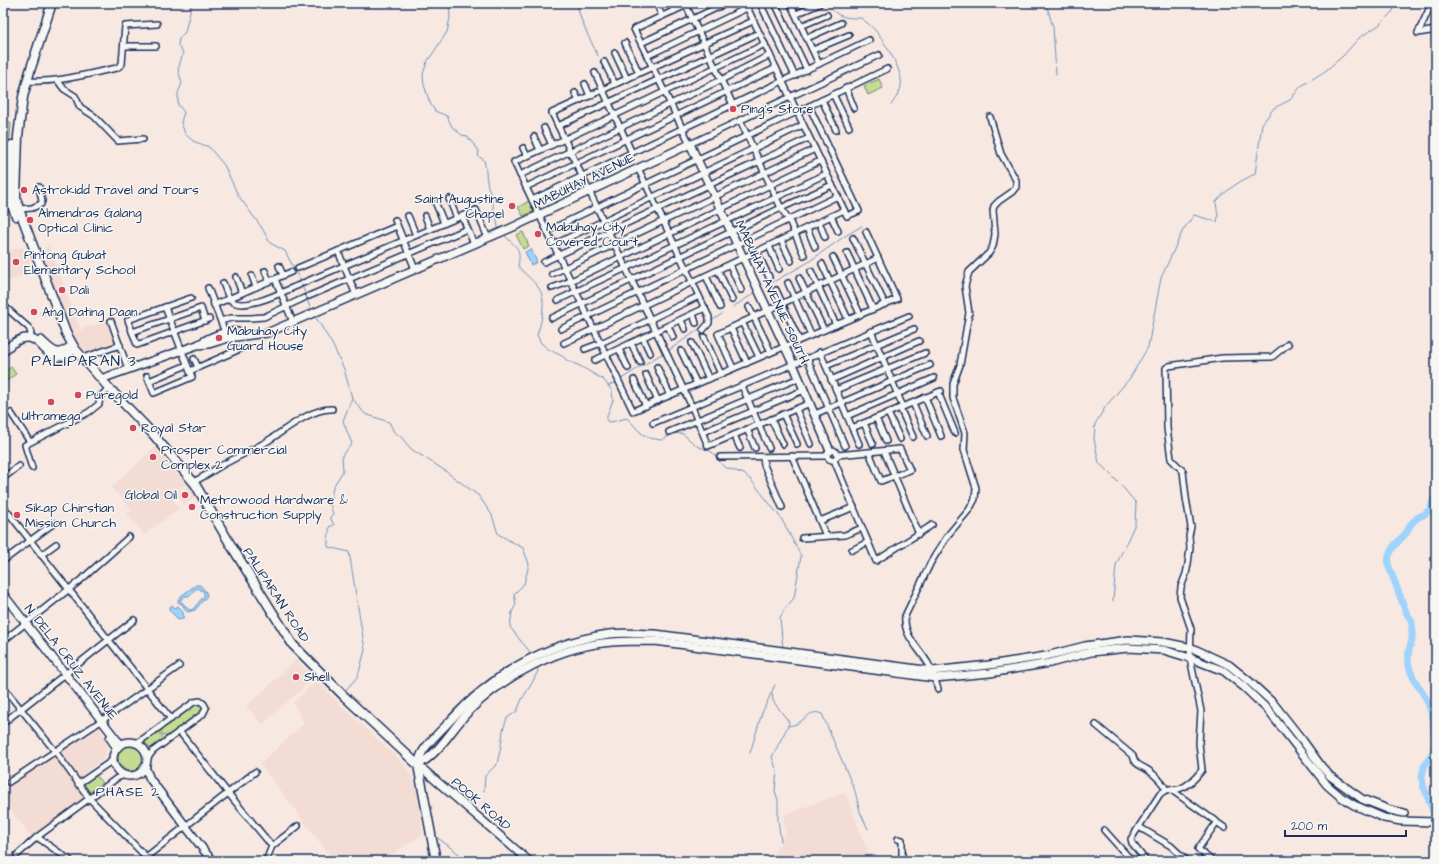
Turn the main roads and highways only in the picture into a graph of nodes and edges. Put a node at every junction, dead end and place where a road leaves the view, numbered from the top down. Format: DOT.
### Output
graph roads {
  1 [pos="47,3"];
  2 [pos="52,3"];
  3 [pos="6,186"];
  4 [pos="8,201"];
  5 [pos="74,347"];
  6 [pos="436,861"];
  1 -- 3 [label="main road, PALIPARAN ROAD"];
  2 -- 4 [label="main road, PALIPARAN ROAD"];
  3 -- 4 [label="main road, PALIPARAN ROAD"];
  4 -- 5 [label="main road, PALIPARAN ROAD"];
  4 -- 5 [label="main road, PALIPARAN ROAD"];
  5 -- 6 [label="main road, PALIPARAN ROAD"];
}
